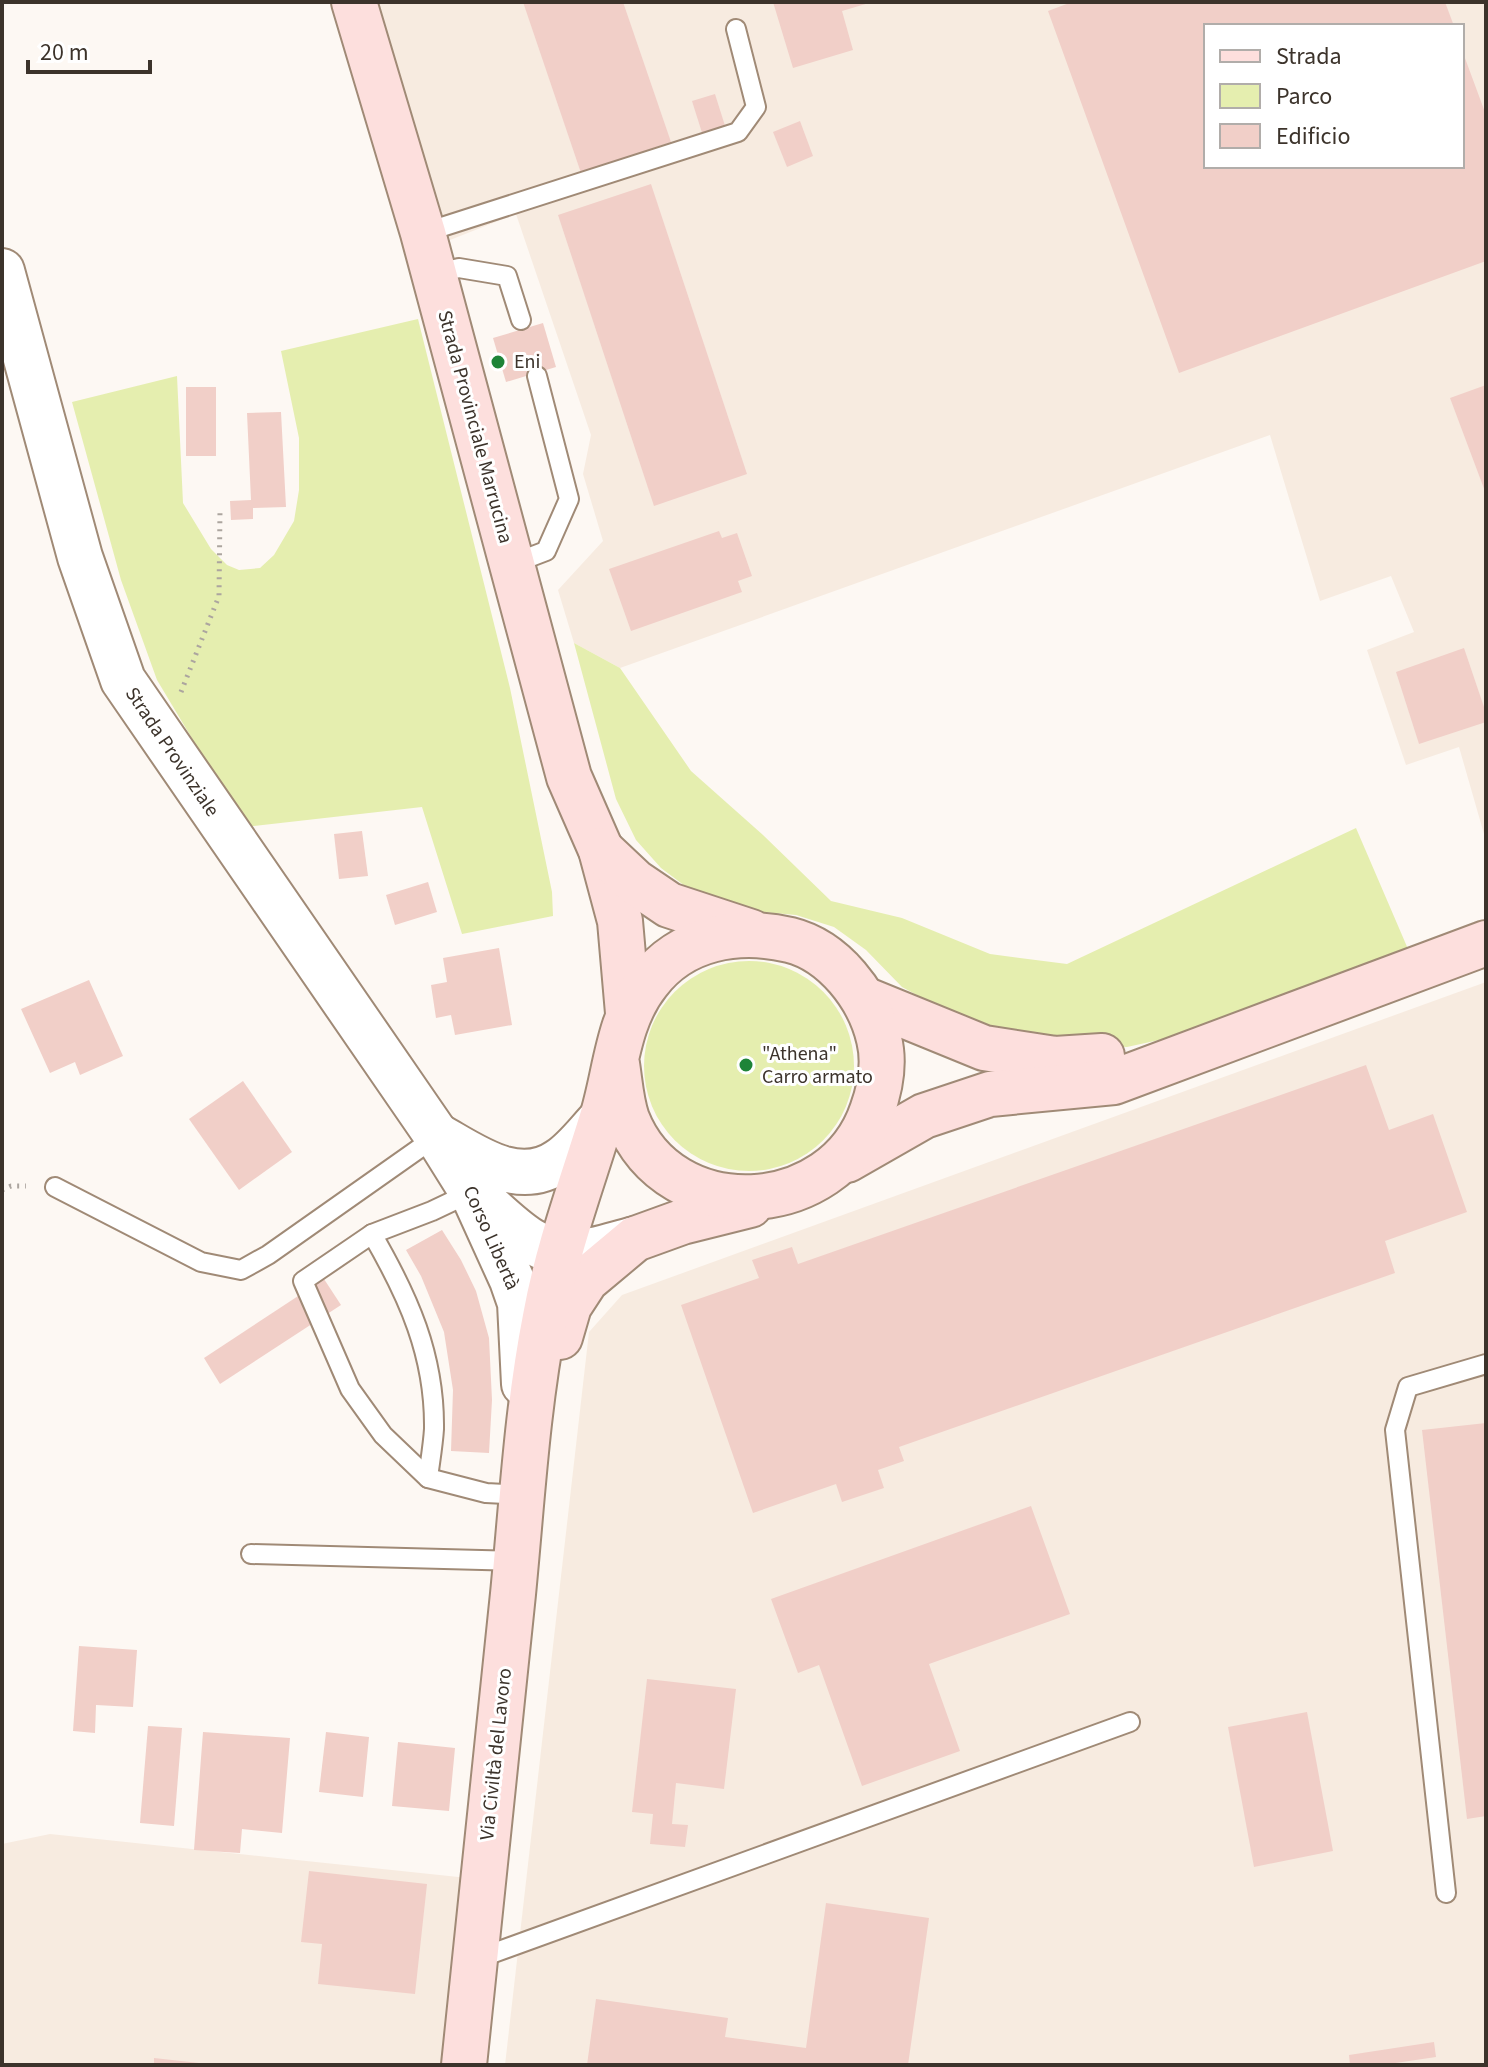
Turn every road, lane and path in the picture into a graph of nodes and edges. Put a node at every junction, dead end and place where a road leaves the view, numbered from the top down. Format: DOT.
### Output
graph roads {
  1 [pos="354,2"];
  2 [pos="736,29"];
  3 [pos="429,253"];
  4 [pos="2,271"];
  5 [pos="521,320"];
  6 [pos="537,376"];
  7 [pos="220,510"];
  8 [pos="512,564"];
  9 [pos="159,736"];
  10 [pos="601,850"];
  11 [pos="753,933"];
  12 [pos="1486,943"];
  13 [pos="864,999"];
  14 [pos="628,1013"];
  15 [pos="1196,1050"];
  16 [pos="617,1064"];
  17 [pos="603,1117"];
  18 [pos="437,1136"];
  19 [pos="838,1165"];
  20 [pos="55,1187"];
  21 [pos="472,1192"];
  22 [pos="779,1195"];
  23 [pos="372,1234"];
  24 [pos="635,1239"];
  25 [pos="559,1253"];
  26 [pos="1486,1364"];
  27 [pos="528,1443"];
  28 [pos="428,1478"];
  29 [pos="523,1495"];
  30 [pos="251,1554"];
  31 [pos="516,1561"];
  32 [pos="1130,1722"];
  33 [pos="1446,1893"];
  34 [pos="475,1960"];
  35 [pos="464,2065"];
  1 -- 3 [label="main road, Strada Provinciale Marrucina"];
  2 -- 3 [label="lane"];
  3 -- 5 [label="lane"];
  3 -- 8 [label="main road, Strada Provinciale Marrucina"];
  4 -- 9 [label="street, Strada Provinziale"];
  6 -- 8 [label="lane"];
  7 -- 9 [label="path"];
  8 -- 10 [label="main road, Strada Provinciale Marrucina"];
  9 -- 18 [label="street, Strada Provinziale"];
  10 -- 11 [label="main road, Strada Provinciale Marrucina"];
  10 -- 14 [label="main road, Strada Provinciale Marrucina"];
  11 -- 13 [label="main road"];
  11 -- 14 [label="main road"];
  12 -- 15 [label="main road"];
  13 -- 15 [label="main road"];
  13 -- 19 [label="main road"];
  14 -- 16 [label="main road"];
  15 -- 19 [label="main road"];
  16 -- 17 [label="main road"];
  16 -- 22 [label="main road"];
  17 -- 18 [label="street"];
  17 -- 25 [label="main road"];
  18 -- 20 [label="lane"];
  18 -- 21 [label="street, Corso Libertà"];
  19 -- 22 [label="main road"];
  21 -- 23 [label="lane"];
  21 -- 25 [label="street"];
  21 -- 27 [label="street, Corso Libertà"];
  22 -- 24 [label="main road"];
  23 -- 28 [label="lane"];
  23 -- 28 [label="lane"];
  24 -- 25 [label="street"];
  24 -- 27 [label="main road"];
  25 -- 27 [label="main road"];
  26 -- 33 [label="lane"];
  27 -- 29 [label="main road, Via Civiltà del Lavoro"];
  28 -- 29 [label="lane"];
  29 -- 31 [label="main road, Via Civiltà del Lavoro"];
  30 -- 31 [label="lane"];
  31 -- 34 [label="main road, Via Civiltà del Lavoro"];
  32 -- 34 [label="lane"];
  34 -- 35 [label="main road, Via Civiltà del Lavoro"];
}
